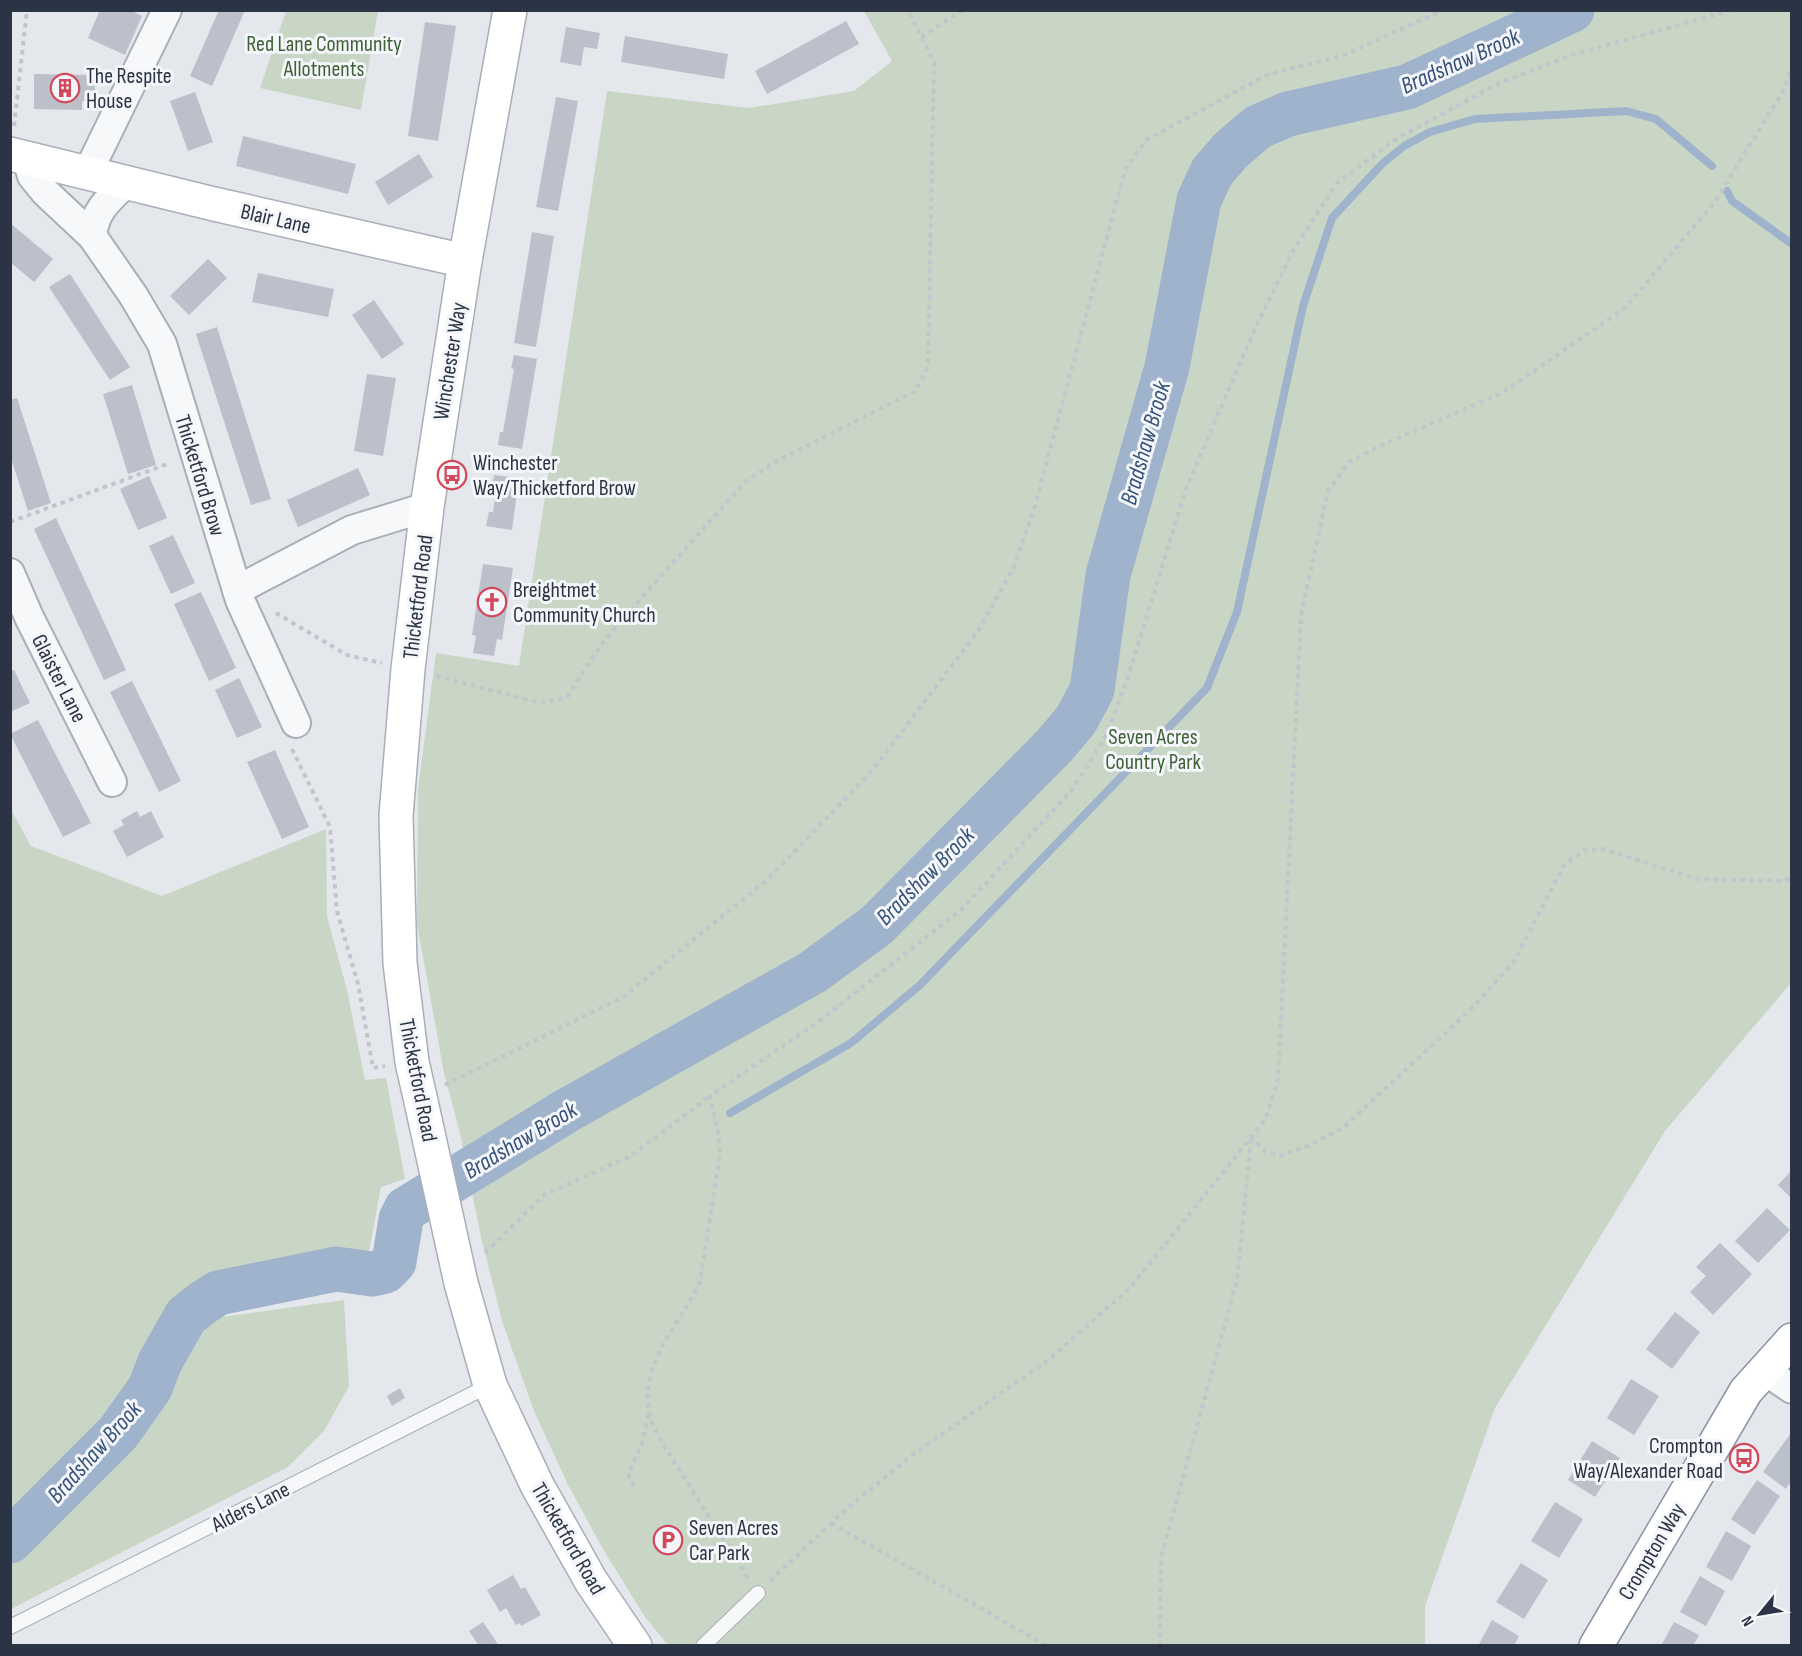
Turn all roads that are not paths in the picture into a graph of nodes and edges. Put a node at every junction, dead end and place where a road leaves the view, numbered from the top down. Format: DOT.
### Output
graph roads {
  1 [pos="167,10"];
  2 [pos="510,10"];
  3 [pos="19,156"];
  4 [pos="87,174"];
  5 [pos="126,183"];
  6 [pos="92,236"];
  7 [pos="465,261"];
  8 [pos="427,507"];
  9 [pos="10,573"];
  10 [pos="238,595"];
  11 [pos="20,622"];
  12 [pos="296,723"];
  13 [pos="112,782"];
  14 [pos="1791,1340"];
  15 [pos="1764,1370"];
  16 [pos="490,1384"];
  17 [pos="1791,1389"];
  18 [pos="758,1593"];
  19 [pos="10,1627"];
  20 [pos="635,1646"];
  21 [pos="703,1646"];
  22 [pos="1596,1646"];
  1 -- 4 [label="street"];
  2 -- 7 [label="main road, Winchester Way"];
  3 -- 4 [label="main road, Blair Lane"];
  3 -- 6 [label="street, Thicketford Brow"];
  4 -- 5 [label="main road, Blair Lane"];
  5 -- 6 [label="street"];
  5 -- 7 [label="main road, Blair Lane"];
  6 -- 10 [label="street, Thicketford Brow"];
  7 -- 8 [label="main road, Winchester Way"];
  8 -- 10 [label="street"];
  8 -- 16 [label="main road, Thicketford Road"];
  9 -- 11 [label="street, Glaister Lane"];
  10 -- 12 [label="street, Thicketford Brow"];
  11 -- 13 [label="street, Glaister Lane"];
  14 -- 15 [label="main road, Crompton Way"];
  15 -- 17 [label="street"];
  15 -- 22 [label="main road, Crompton Way"];
  16 -- 19 [label="lane, Alders Lane"];
  16 -- 20 [label="main road, Thicketford Road"];
  18 -- 21 [label="lane"];
}
